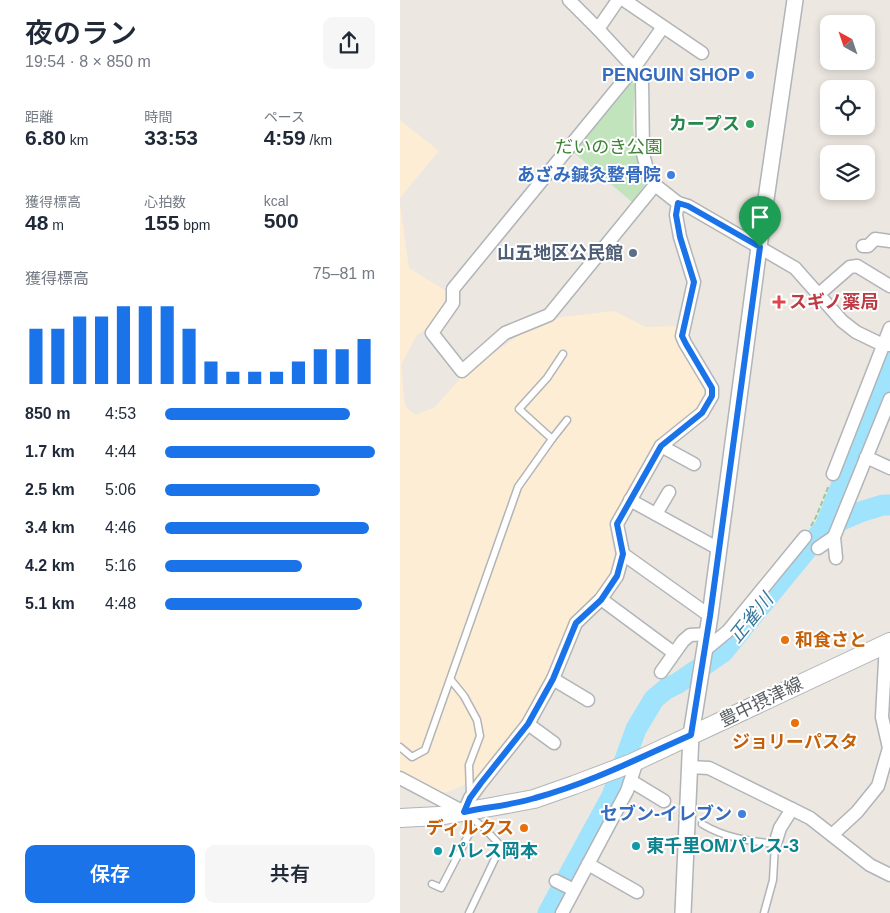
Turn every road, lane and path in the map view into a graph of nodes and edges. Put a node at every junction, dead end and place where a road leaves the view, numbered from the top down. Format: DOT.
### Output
graph roads {
  1 [pos="569,0"];
  2 [pos="618,0"];
  3 [pos="624,0"];
  4 [pos="795,0"];
  5 [pos="664,27"];
  6 [pos="598,29"];
  7 [pos="702,53"];
  8 [pos="634,68"];
  9 [pos="656,185"];
  10 [pos="678,203"];
  11 [pos="890,241"];
  12 [pos="863,246"];
  13 [pos="760,247"];
  14 [pos="890,286"];
  15 [pos="819,294"];
  16 [pos="890,328"];
  17 [pos="888,345"];
  18 [pos="563,354"];
  19 [pos="890,399"];
  20 [pos="567,420"];
  21 [pos="886,420"];
  22 [pos="552,439"];
  23 [pos="661,446"];
  24 [pos="866,457"];
  25 [pos="694,464"];
  26 [pos="890,468"];
  27 [pos="833,474"];
  28 [pos="669,492"];
  29 [pos="630,500"];
  30 [pos="656,514"];
  31 [pos="805,537"];
  32 [pos="834,537"];
  33 [pos="818,548"];
  34 [pos="719,549"];
  35 [pos="623,554"];
  36 [pos="836,558"];
  37 [pos="601,600"];
  38 [pos="710,616"];
  39 [pos="708,634"];
  40 [pos="888,642"];
  41 [pos="705,650"];
  42 [pos="674,654"];
  43 [pos="660,672"];
  44 [pos="553,679"];
  45 [pos="451,680"];
  46 [pos="588,700"];
  47 [pos="528,724"];
  48 [pos="691,735"];
  49 [pos="889,739"];
  50 [pos="554,743"];
  51 [pos="400,747"];
  52 [pos="635,762"];
  53 [pos="689,767"];
  54 [pos="400,778"];
  55 [pos="631,780"];
  56 [pos="884,787"];
  57 [pos="664,801"];
  58 [pos="467,805"];
  59 [pos="792,809"];
  60 [pos="400,818"];
  61 [pos="702,824"];
  62 [pos="832,835"];
  63 [pos="775,844"];
  64 [pos="588,864"];
  65 [pos="890,875"];
  66 [pos="556,881"];
  67 [pos="432,884"];
  68 [pos="574,890"];
  69 [pos="637,892"];
  70 [pos="469,913"];
  71 [pos="562,913"];
  72 [pos="683,913"];
  73 [pos="764,913"];
  1 -- 6 [label="street"];
  2 -- 6 [label="street"];
  3 -- 5 [label="street"];
  4 -- 13 [label="street"];
  5 -- 7 [label="street"];
  5 -- 8 [label="street"];
  6 -- 8 [label="street"];
  8 -- 9 [label="street"];
  8 -- 9 [label="street"];
  9 -- 10 [label="street"];
  10 -- 13 [label="street"];
  10 -- 23 [label="street"];
  11 -- 12 [label="street"];
  13 -- 15 [label="street"];
  13 -- 34 [label="street"];
  14 -- 15 [label="street"];
  15 -- 17 [label="street"];
  16 -- 17 [label="street"];
  17 -- 27 [label="street"];
  18 -- 22 [label="lane"];
  19 -- 21 [label="street"];
  20 -- 22 [label="lane"];
  21 -- 24 [label="street"];
  22 -- 45 [label="lane"];
  23 -- 25 [label="street"];
  23 -- 29 [label="street"];
  24 -- 26 [label="street"];
  24 -- 32 [label="street"];
  27 -- 31 [label="path"];
  28 -- 30 [label="street"];
  29 -- 30 [label="street"];
  29 -- 35 [label="street"];
  30 -- 34 [label="street"];
  31 -- 41 [label="street"];
  32 -- 33 [label="street"];
  32 -- 36 [label="street"];
  34 -- 38 [label="street"];
  35 -- 37 [label="street"];
  35 -- 38 [label="street"];
  37 -- 42 [label="street"];
  37 -- 44 [label="street"];
  38 -- 39 [label="street"];
  39 -- 41 [label="street"];
  39 -- 42 [label="street"];
  40 -- 48 [label="main road, 豊中摂津線"];
  40 -- 49 [label="street"];
  41 -- 48 [label="street"];
  42 -- 43 [label="street"];
  44 -- 46 [label="street"];
  44 -- 47 [label="street"];
  45 -- 51 [label="lane"];
  45 -- 58 [label="lane"];
  47 -- 50 [label="street"];
  47 -- 58 [label="street"];
  48 -- 52 [label="main road, 豊中摂津線"];
  48 -- 53 [label="street"];
  49 -- 56 [label="street"];
  52 -- 55 [label="street"];
  52 -- 58 [label="main road, 豊中摂津線"];
  53 -- 59 [label="street"];
  53 -- 72 [label="street"];
  54 -- 58 [label="street"];
  55 -- 57 [label="street"];
  55 -- 64 [label="street"];
  56 -- 62 [label="street"];
  58 -- 60 [label="main road, 豊中摂津線"];
  58 -- 67 [label="lane"];
  58 -- 70 [label="lane"];
  59 -- 62 [label="street"];
  59 -- 63 [label="street"];
  61 -- 63 [label="lane"];
  62 -- 65 [label="street"];
  63 -- 73 [label="lane"];
  64 -- 68 [label="street"];
  64 -- 69 [label="street"];
  66 -- 68 [label="street"];
  68 -- 71 [label="street"];
}
